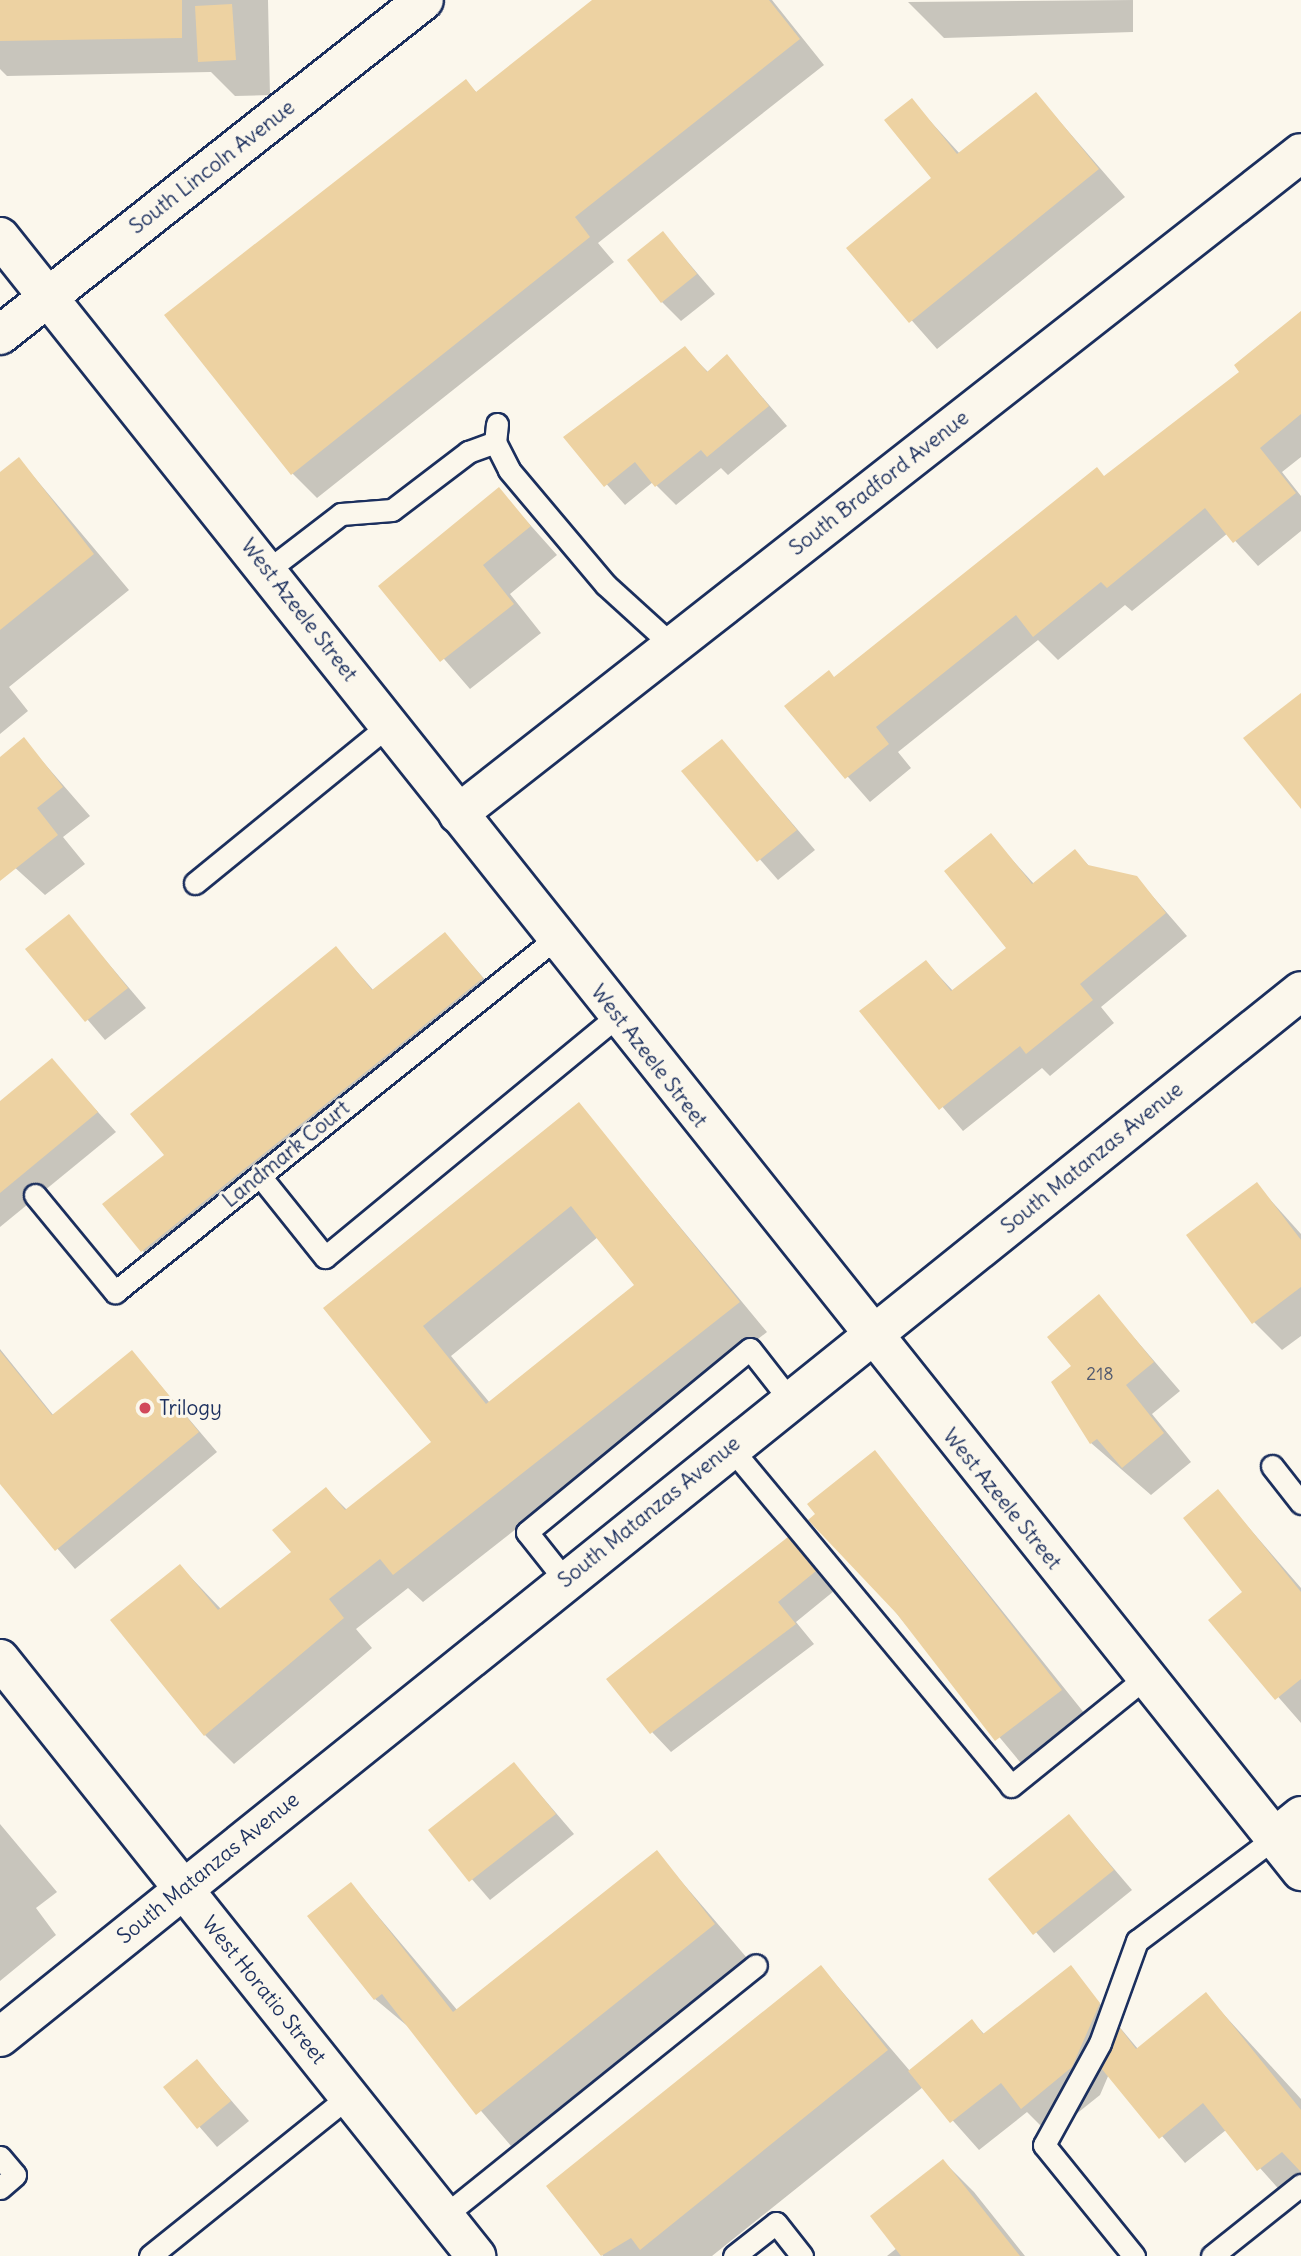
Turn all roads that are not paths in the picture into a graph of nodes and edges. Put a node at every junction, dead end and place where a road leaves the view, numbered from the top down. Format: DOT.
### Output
graph roads {
  1 [pos="424,0"];
  2 [pos="1301,153"];
  3 [pos="0,237"];
  4 [pos="47,297"];
  5 [pos="0,335"];
  6 [pos="268,570"];
  7 [pos="672,645"];
  8 [pos="389,725"];
  9 [pos="458,814"];
  10 [pos="195,883"];
  11 [pos="555,938"];
  12 [pos="1301,991"];
  13 [pos="617,1016"];
  14 [pos="260,1176"];
  15 [pos="36,1195"];
  16 [pos="870,1334"];
  17 [pos="789,1399"];
  18 [pos="730,1447"];
  19 [pos="1272,1466"];
  20 [pos="1301,1503"];
  21 [pos="565,1580"];
  22 [pos="0,1659"];
  23 [pos="1145,1678"];
  24 [pos="1288,1827"];
  25 [pos="1301,1871"];
  26 [pos="183,1889"];
  27 [pos="756,1965"];
  28 [pos="0,2037"];
  29 [pos="349,2096"];
  30 [pos="0,2157"];
  31 [pos="1301,2185"];
  32 [pos="0,2188"];
  33 [pos="444,2216"];
  34 [pos="150,2256"];
  35 [pos="476,2256"];
  36 [pos="734,2256"];
  37 [pos="802,2256"];
  38 [pos="1134,2256"];
  39 [pos="1212,2256"];
  1 -- 4 [label="street, South Lincoln Avenue"];
  2 -- 7 [label="street, South Bradford Avenue"];
  3 -- 4 [label="street, West Azeele Street"];
  4 -- 5 [label="street, South Lincoln Avenue"];
  4 -- 6 [label="street, West Azeele Street"];
  6 -- 7 [label="lane"];
  6 -- 8 [label="street, West Azeele Street"];
  7 -- 9 [label="street, South Bradford Avenue"];
  8 -- 9 [label="street, West Azeele Street"];
  8 -- 10 [label="lane"];
  9 -- 11 [label="street, West Azeele Street"];
  11 -- 13 [label="street, West Azeele Street"];
  11 -- 14 [label="lane, Landmark Court"];
  12 -- 16 [label="street, South Matanzas Avenue"];
  13 -- 14 [label="lane"];
  13 -- 16 [label="street, West Azeele Street"];
  14 -- 15 [label="lane, Landmark Court"];
  16 -- 17 [label="street, South Matanzas Avenue"];
  16 -- 23 [label="street, West Azeele Street"];
  17 -- 18 [label="street, South Matanzas Avenue"];
  17 -- 21 [label="lane"];
  18 -- 21 [label="street, South Matanzas Avenue"];
  18 -- 23 [label="lane"];
  19 -- 20 [label="lane"];
  21 -- 26 [label="street, South Matanzas Avenue"];
  22 -- 26 [label="street, West Horatio Street"];
  23 -- 24 [label="street, West Azeele Street"];
  24 -- 25 [label="street, West Azeele Street"];
  24 -- 38 [label="lane"];
  26 -- 28 [label="street, South Matanzas Avenue"];
  26 -- 29 [label="street, West Horatio Street"];
  27 -- 33 [label="lane"];
  29 -- 33 [label="street, West Horatio Street"];
  29 -- 34 [label="lane"];
  30 -- 32 [label="lane"];
  31 -- 39 [label="lane"];
  33 -- 35 [label="street, West Horatio Street"];
  36 -- 37 [label="lane"];
}
